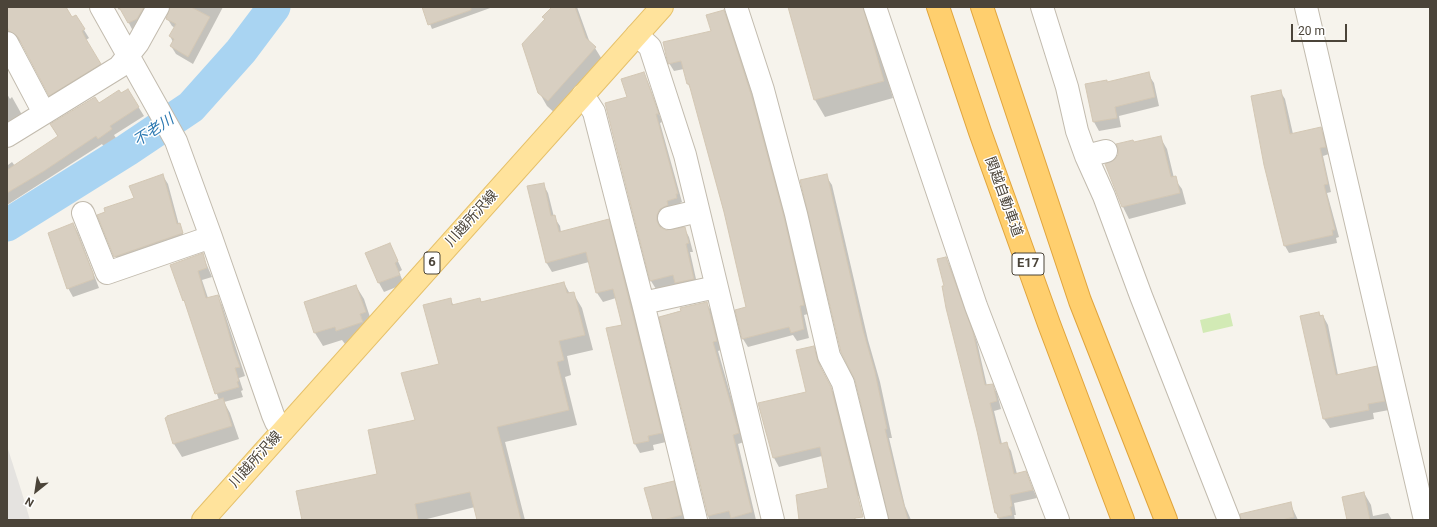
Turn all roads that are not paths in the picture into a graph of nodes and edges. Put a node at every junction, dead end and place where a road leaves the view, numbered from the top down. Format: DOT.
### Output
graph roads {
  1 [pos="100,7"];
  2 [pos="158,7"];
  3 [pos="662,7"];
  4 [pos="736,7"];
  5 [pos="875,7"];
  6 [pos="938,7"];
  7 [pos="982,7"];
  8 [pos="1042,7"];
  9 [pos="1307,9"];
  10 [pos="637,34"];
  11 [pos="7,43"];
  12 [pos="129,57"];
  13 [pos="583,95"];
  14 [pos="44,114"];
  15 [pos="7,136"];
  16 [pos="698,212"];
  17 [pos="84,213"];
  18 [pos="669,218"];
  19 [pos="211,237"];
  20 [pos="716,287"];
  21 [pos="643,303"];
  22 [pos="283,430"];
  23 [pos="203,520"];
  24 [pos="696,520"];
  25 [pos="773,520"];
  26 [pos="877,520"];
  27 [pos="1058,520"];
  28 [pos="1123,520"];
  29 [pos="1166,520"];
  30 [pos="1229,520"];
  31 [pos="1425,520"];
  1 -- 12 [label="street"];
  2 -- 12 [label="street"];
  3 -- 10 [label="main road, 川越所沢線 / 6"];
  4 -- 26 [label="street"];
  5 -- 27 [label="street"];
  6 -- 28 [label="highway, 関越自動車道 / E17"];
  7 -- 29 [label="highway, E17"];
  8 -- 30 [label="street"];
  9 -- 31 [label="street"];
  10 -- 13 [label="main road, 川越所沢線 / 6"];
  10 -- 16 [label="street"];
  11 -- 14 [label="street"];
  12 -- 14 [label="street"];
  12 -- 19 [label="street"];
  13 -- 21 [label="street"];
  13 -- 22 [label="main road, 川越所沢線 / 6"];
  14 -- 15 [label="street"];
  16 -- 18 [label="street"];
  16 -- 20 [label="street"];
  17 -- 19 [label="street"];
  19 -- 22 [label="street"];
  20 -- 21 [label="street"];
  20 -- 25 [label="street"];
  21 -- 24 [label="street"];
  22 -- 23 [label="main road, 川越所沢線 / 6"];
}
